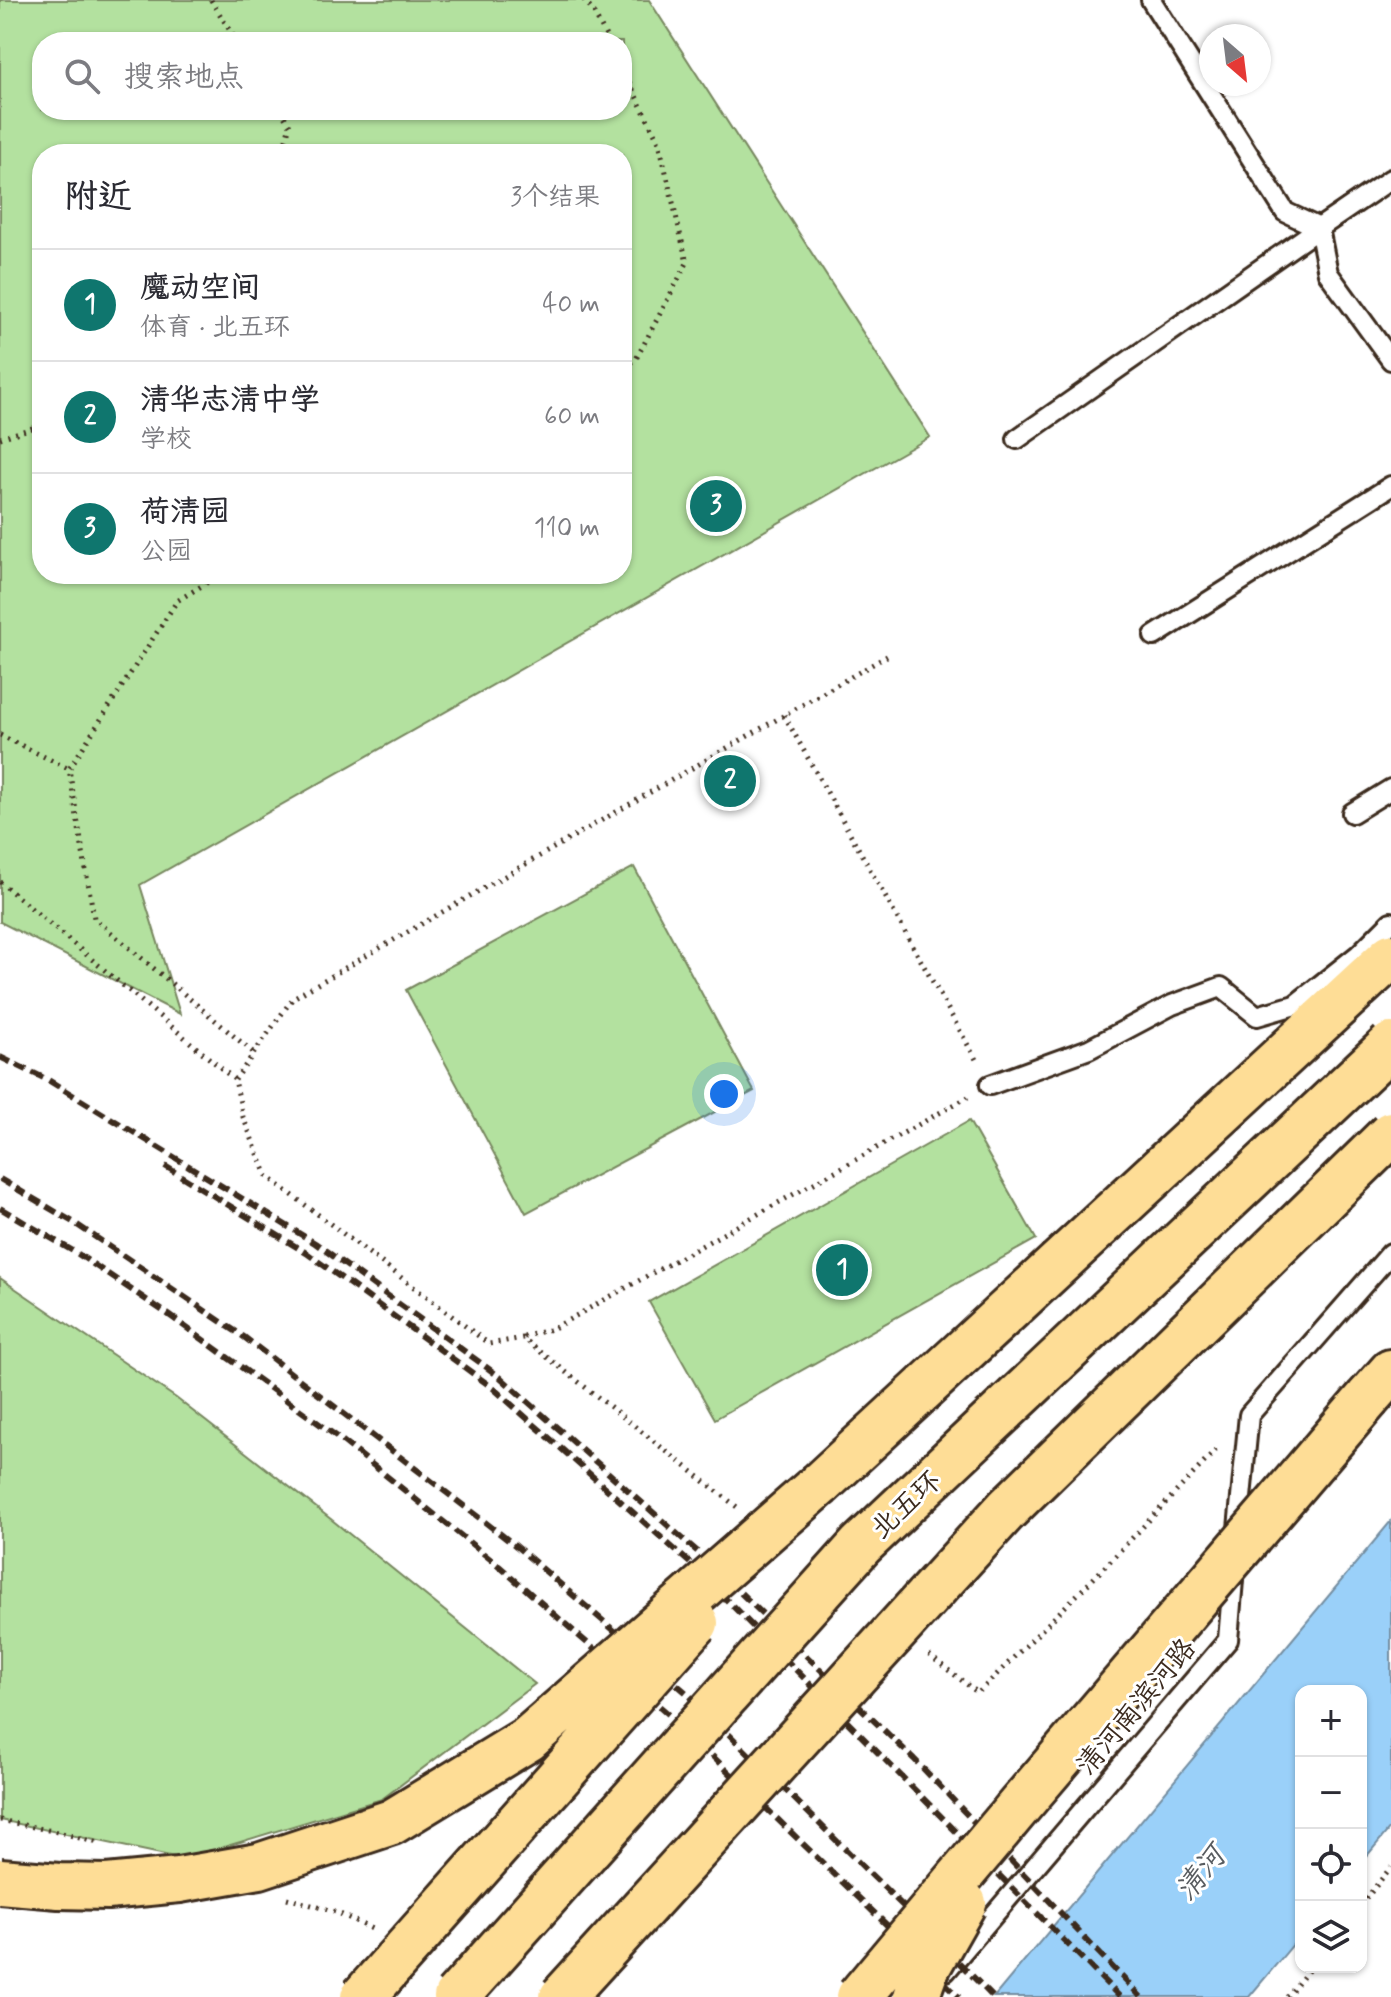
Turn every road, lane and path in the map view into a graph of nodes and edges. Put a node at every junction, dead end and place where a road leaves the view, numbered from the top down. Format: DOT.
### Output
graph roads {
  1 [pos="211,0"];
  2 [pos="584,0"];
  3 [pos="1151,0"];
  4 [pos="231,32"];
  5 [pos="604,32"];
  6 [pos="632,88"];
  7 [pos="287,120"];
  8 [pos="285,144"];
  9 [pos="1391,179"];
  10 [pos="1319,228"];
  11 [pos="1391,360"];
  12 [pos="632,362"];
  13 [pos="32,428"];
  14 [pos="0,438"];
  15 [pos="1017,439"];
  16 [pos="1391,486"];
  17 [pos="205,584"];
  18 [pos="1154,636"];
  19 [pos="887,656"];
  20 [pos="784,715"];
  21 [pos="0,735"];
  22 [pos="69,769"];
  23 [pos="1391,789"];
  24 [pos="1352,813"];
  25 [pos="0,882"];
  26 [pos="1391,922"];
  27 [pos="1391,956"];
  28 [pos="1391,1045"];
  29 [pos="254,1053"];
  30 [pos="235,1080"];
  31 [pos="990,1085"];
  32 [pos="1391,1134"];
  33 [pos="1391,1253"];
  34 [pos="523,1338"];
  35 [pos="1391,1372"];
  36 [pos="1249,1415"];
  37 [pos="820,1484"];
  38 [pos="740,1509"];
  39 [pos="928,1655"];
  40 [pos="1020,1805"];
  41 [pos="1391,1867"];
  42 [pos="0,1881"];
  43 [pos="1364,1901"];
  44 [pos="1306,1973"];
  45 [pos="363,1997"];
  46 [pos="456,1997"];
  47 [pos="562,1997"];
  48 [pos="859,1997"];
  49 [pos="916,1997"];
  50 [pos="923,1997"];
  51 [pos="1287,1997"];
  1 -- 4 [label="path"];
  2 -- 5 [label="path"];
  3 -- 10 [label="lane"];
  6 -- 12 [label="path"];
  7 -- 8 [label="path"];
  9 -- 10 [label="lane"];
  10 -- 11 [label="lane"];
  10 -- 15 [label="lane"];
  13 -- 14 [label="path"];
  16 -- 18 [label="lane"];
  17 -- 22 [label="path"];
  19 -- 20 [label="path"];
  20 -- 29 [label="path"];
  20 -- 31 [label="path"];
  21 -- 22 [label="path"];
  22 -- 29 [label="path"];
  23 -- 24 [label="lane"];
  25 -- 30 [label="path"];
  26 -- 31 [label="lane"];
  27 -- 37 [label="highway"];
  28 -- 46 [label="highway, 北五环, bridge"];
  29 -- 30 [label="path"];
  30 -- 34 [label="path"];
  31 -- 34 [label="path"];
  32 -- 47 [label="highway, bridge"];
  33 -- 36 [label="lane"];
  34 -- 38 [label="path"];
  35 -- 40 [label="highway, bridge"];
  36 -- 39 [label="path"];
  36 -- 50 [label="lane, 清河南滨河路"];
  37 -- 42 [label="highway, bridge"];
  37 -- 45 [label="highway, bridge"];
  40 -- 48 [label="highway, bridge"];
  40 -- 49 [label="highway, bridge"];
  41 -- 43 [label="path"];
  44 -- 51 [label="path"];
}
